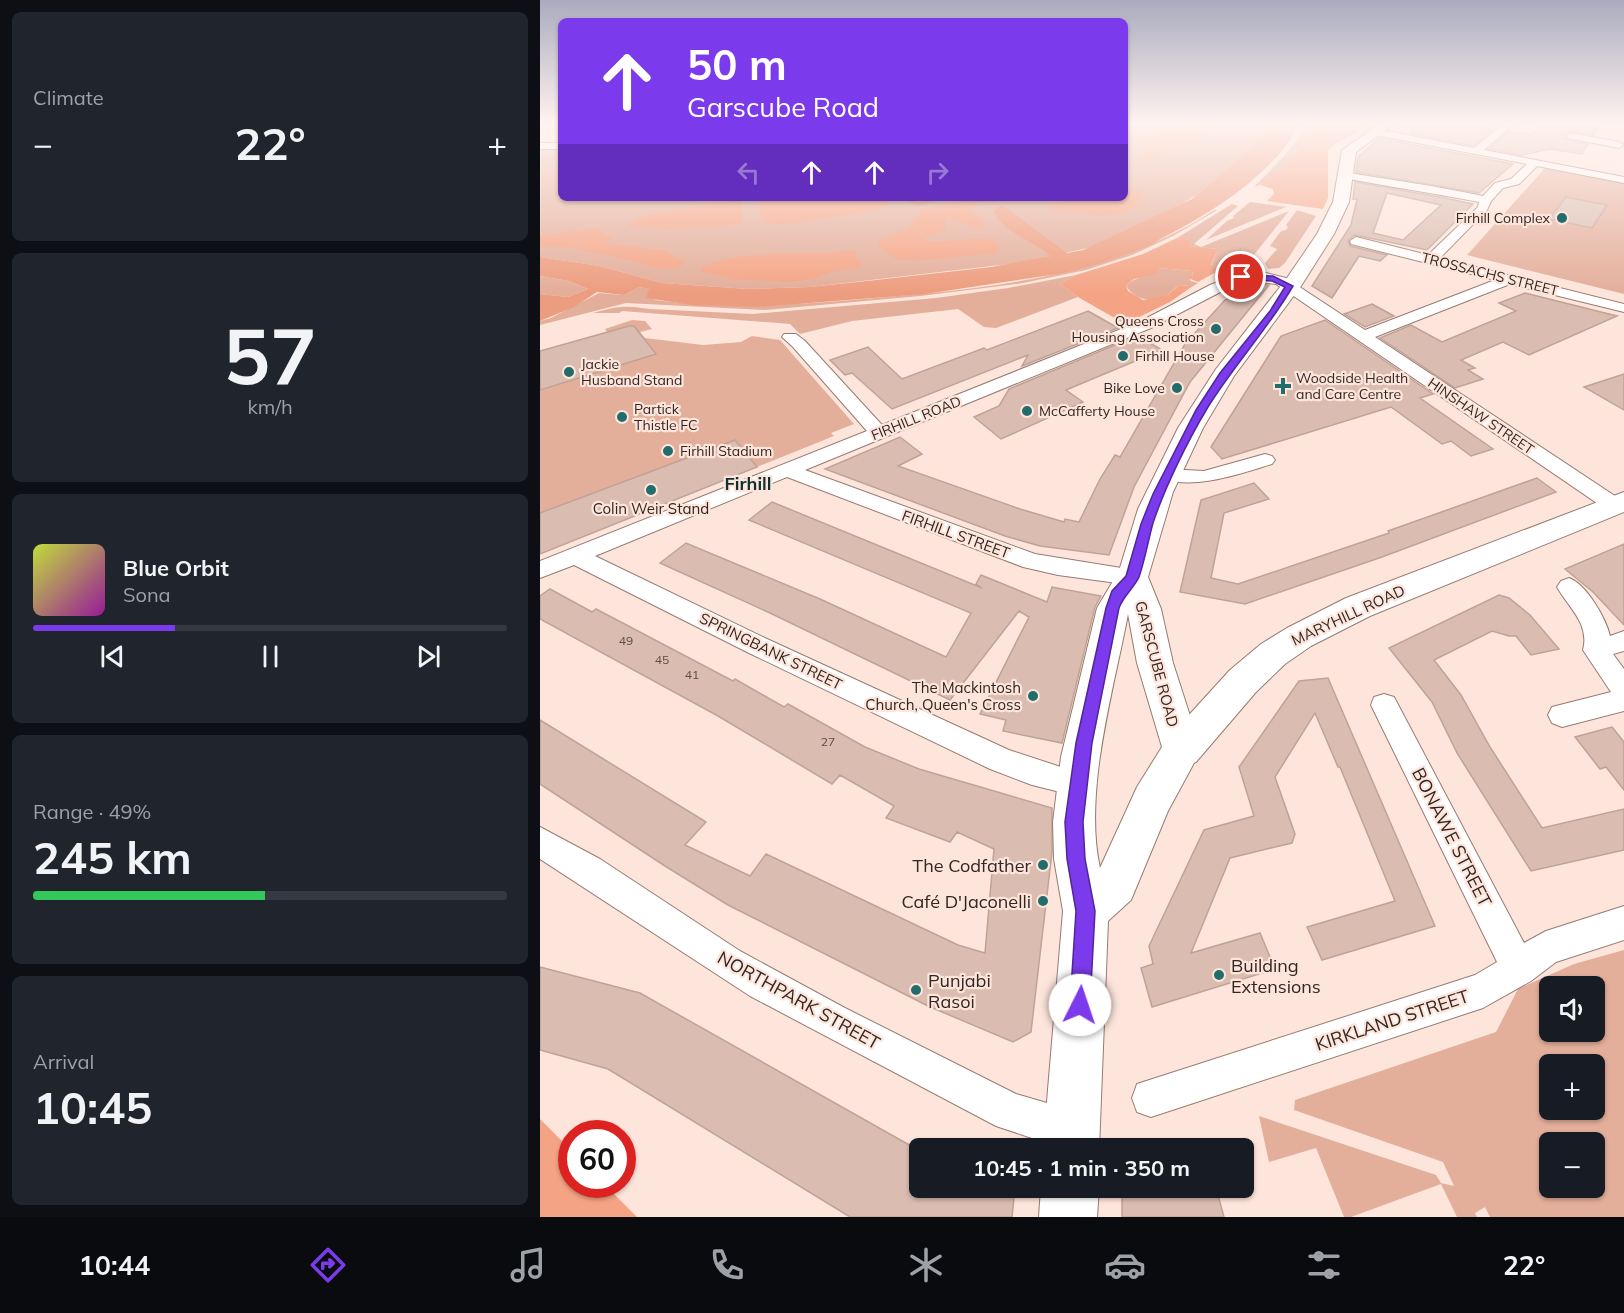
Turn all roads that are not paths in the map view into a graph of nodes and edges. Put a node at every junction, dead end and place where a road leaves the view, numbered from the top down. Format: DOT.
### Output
graph roads {
  1 [pos="1344,180"];
  2 [pos="1370,180"];
  3 [pos="1517,180"];
  4 [pos="1486,200"];
  5 [pos="1356,241"];
  6 [pos="1432,259"];
  7 [pos="1510,279"];
  8 [pos="1289,286"];
  9 [pos="1624,308"];
  10 [pos="1362,336"];
  11 [pos="790,337"];
  12 [pos="879,433"];
  13 [pos="1265,460"];
  14 [pos="786,470"];
  15 [pos="1167,475"];
  16 [pos="1619,503"];
  17 [pos="575,556"];
  18 [pos="540,570"];
  19 [pos="1132,577"];
  20 [pos="1569,587"];
  21 [pos="1624,641"];
  22 [pos="1596,650"];
  23 [pos="1624,690"];
  24 [pos="1624,700"];
  25 [pos="1384,705"];
  26 [pos="1562,715"];
  27 [pos="1182,750"];
  28 [pos="1071,768"];
  29 [pos="540,843"];
  30 [pos="1086,911"];
  31 [pos="1624,923"];
  32 [pos="1519,969"];
  33 [pos="1151,1098"];
  34 [pos="1072,1136"];
  35 [pos="1069,1198"];
  36 [pos="1068,1217"];
  1 -- 8 [label="main road, GARSCUBE ROAD"];
  2 -- 4 [label="street"];
  3 -- 4 [label="street"];
  4 -- 6 [label="street"];
  5 -- 6 [label="street, TROSSACHS STREET"];
  6 -- 7 [label="street, TROSSACHS STREET"];
  7 -- 9 [label="street, TROSSACHS STREET"];
  7 -- 10 [label="street"];
  8 -- 10 [label="street, HINSHAW STREET"];
  8 -- 12 [label="street, FIRHILL ROAD"];
  8 -- 15 [label="main road, GARSCUBE ROAD"];
  10 -- 16 [label="street, HINSHAW STREET"];
  11 -- 12 [label="street"];
  12 -- 14 [label="street, FIRHILL ROAD"];
  13 -- 15 [label="street"];
  14 -- 17 [label="street, FIRHILL ROAD"];
  14 -- 19 [label="street, FIRHILL STREET"];
  15 -- 19 [label="main road, GARSCUBE ROAD"];
  16 -- 27 [label="main road, MARYHILL ROAD"];
  17 -- 18 [label="street, FIRHILL ROAD"];
  17 -- 28 [label="street, SPRINGBANK STREET"];
  19 -- 27 [label="main road, GARSCUBE ROAD"];
  19 -- 28 [label="main road, GARSCUBE ROAD"];
  20 -- 22 [label="street"];
  21 -- 22 [label="street"];
  22 -- 23 [label="street"];
  24 -- 26 [label="street"];
  25 -- 32 [label="street, BONAWE STREET"];
  27 -- 30 [label="main road, MARYHILL ROAD"];
  28 -- 30 [label="main road"];
  29 -- 34 [label="street, NORTHPARK STREET"];
  30 -- 34 [label="main road"];
  31 -- 32 [label="street, KIRKLAND STREET"];
  32 -- 33 [label="street, KIRKLAND STREET"];
  35 -- 36 [label="main road"];
}
